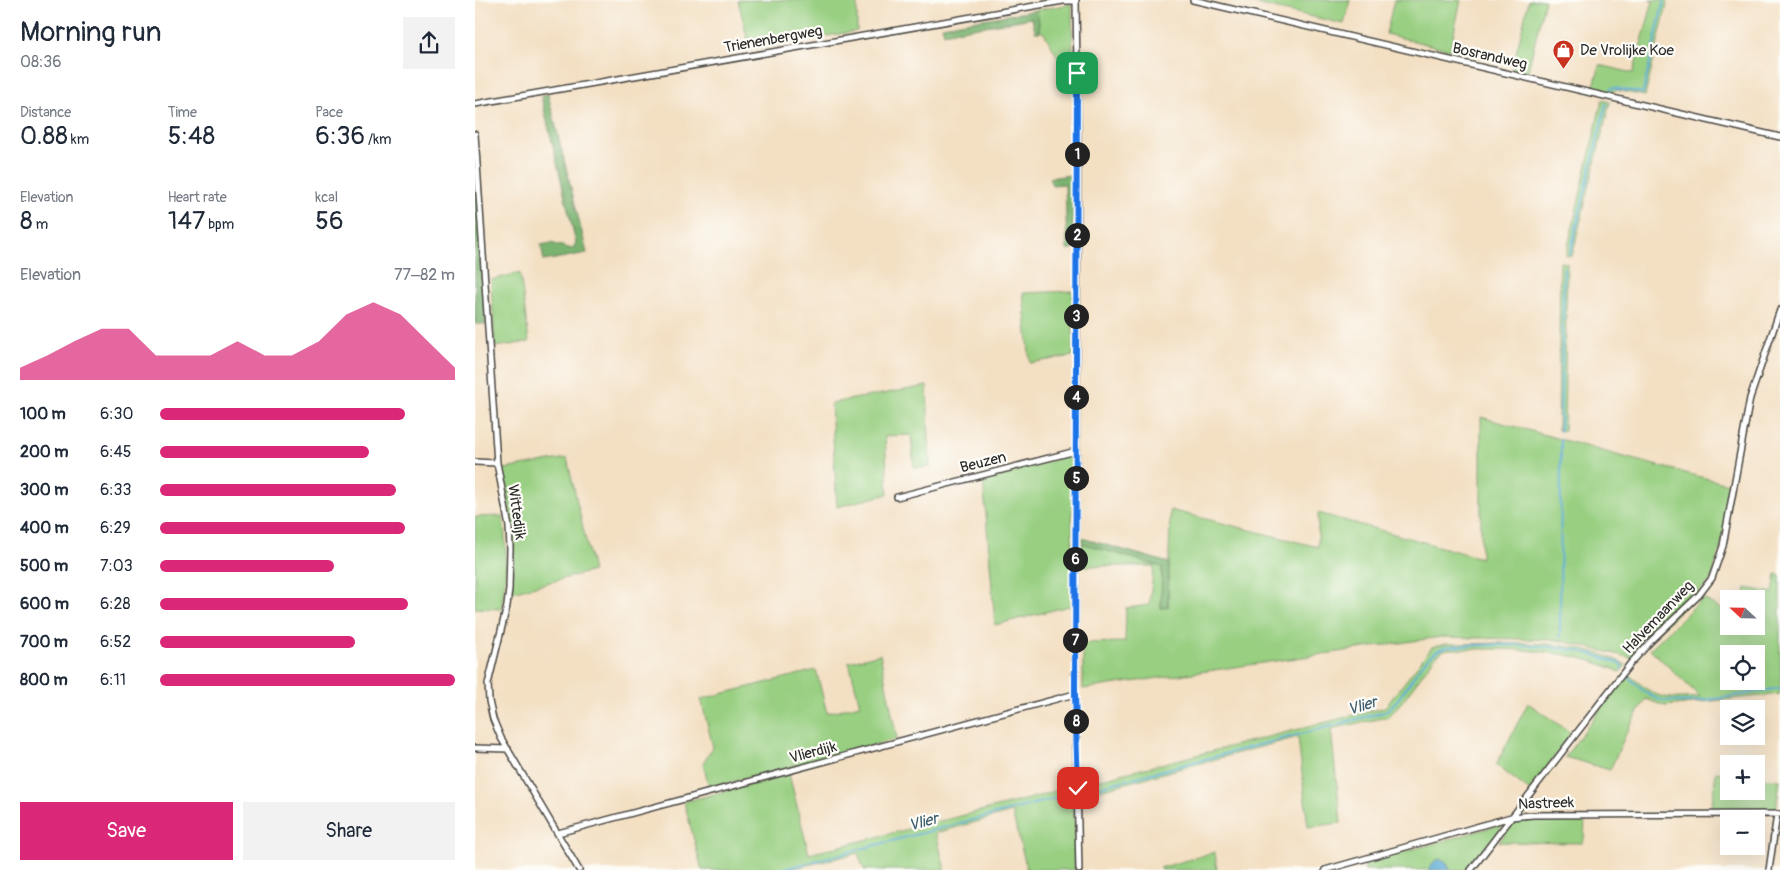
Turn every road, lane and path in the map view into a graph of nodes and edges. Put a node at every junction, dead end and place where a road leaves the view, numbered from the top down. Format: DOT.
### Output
graph roads {
  1 [pos="1076,0"];
  2 [pos="1193,0"];
  3 [pos="475,104"];
  4 [pos="475,134"];
  5 [pos="1780,137"];
  6 [pos="1780,310"];
  7 [pos="1076,451"];
  8 [pos="475,462"];
  9 [pos="497,464"];
  10 [pos="897,496"];
  11 [pos="1075,694"];
  12 [pos="475,748"];
  13 [pos="509,749"];
  14 [pos="1778,814"];
  15 [pos="1511,817"];
  16 [pos="558,833"];
  17 [pos="579,870"];
  18 [pos="1079,870"];
  19 [pos="1325,870"];
  20 [pos="1471,870"];
  21 [pos="1769,870"];
  1 -- 3 [label="street, Trienenbergweg"];
  1 -- 7 [label="street"];
  2 -- 5 [label="street, Bosrandweg"];
  4 -- 9 [label="street, Wittedijk"];
  6 -- 15 [label="street, Halvemaanweg"];
  7 -- 10 [label="street, Beuzen"];
  7 -- 11 [label="street"];
  8 -- 9 [label="street"];
  9 -- 13 [label="street, Wittedijk"];
  11 -- 16 [label="street, Vlierdijk"];
  11 -- 18 [label="street"];
  12 -- 13 [label="street"];
  13 -- 16 [label="street, Wittedijk"];
  14 -- 15 [label="street, Nastreek"];
  14 -- 21 [label="street"];
  15 -- 19 [label="street, Nastreek"];
  15 -- 20 [label="street, Halvemaanweg"];
  16 -- 17 [label="street, Wittedijk"];
}
